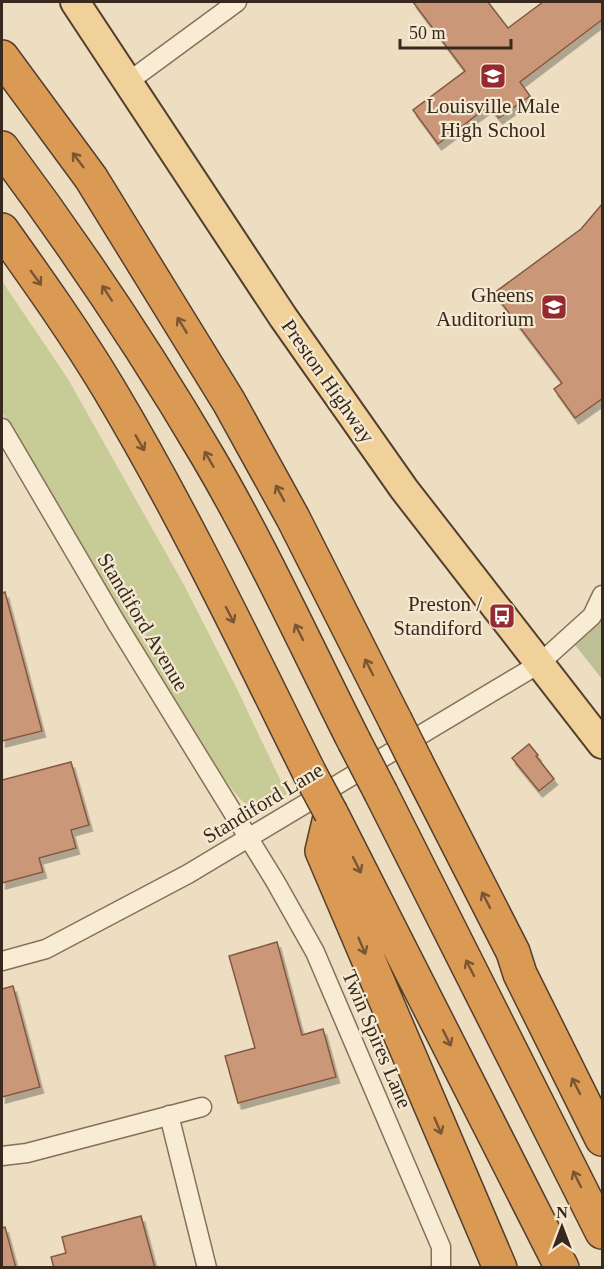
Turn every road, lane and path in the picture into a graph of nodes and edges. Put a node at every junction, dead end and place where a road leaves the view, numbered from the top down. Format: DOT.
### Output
graph roads {
  1 [pos="75,2"];
  2 [pos="237,2"];
  3 [pos="2,57"];
  4 [pos="128,82"];
  5 [pos="2,148"];
  6 [pos="2,230"];
  7 [pos="2,428"];
  8 [pos="603,595"];
  9 [pos="539,664"];
  10 [pos="603,744"];
  11 [pos="331,813"];
  12 [pos="249,838"];
  13 [pos="513,952"];
  14 [pos="2,961"];
  15 [pos="603,1091"];
  16 [pos="202,1107"];
  17 [pos="169,1115"];
  18 [pos="603,1139"];
  19 [pos="2,1156"];
  20 [pos="603,1232"];
  21 [pos="207,1268"];
  22 [pos="441,1268"];
  23 [pos="500,1268"];
  24 [pos="562,1268"];
  1 -- 4 [label="main road, Preston Highway"];
  2 -- 4 [label="street"];
  13 -- 3 [label="highway, one-way, bridge"];
  4 -- 9 [label="main road, Preston Highway"];
  20 -- 5 [label="highway, one-way, bridge"];
  6 -- 11 [label="highway, one-way, bridge"];
  7 -- 12 [label="street, Standiford Avenue"];
  8 -- 9 [label="street, Standiford Lane"];
  9 -- 10 [label="main road, Preston Highway"];
  9 -- 12 [label="street, Standiford Lane"];
  11 -- 23 [label="highway, one-way"];
  11 -- 24 [label="highway, one-way"];
  12 -- 14 [label="street, Standiford Lane"];
  12 -- 22 [label="street, Twin Spires Lane"];
  13 -- 15 [label="highway"];
  18 -- 13 [label="highway, one-way"];
  16 -- 17 [label="street"];
  17 -- 19 [label="street"];
  17 -- 21 [label="street"];
}
